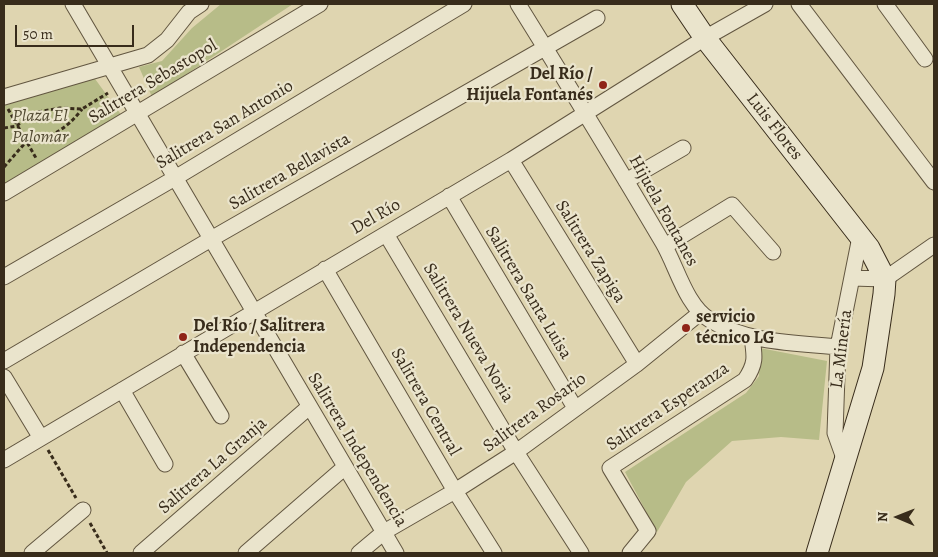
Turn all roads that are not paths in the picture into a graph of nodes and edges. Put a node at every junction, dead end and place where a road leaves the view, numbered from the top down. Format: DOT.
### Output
graph roads {
  1 [pos="73,4"];
  2 [pos="320,4"];
  3 [pos="464,4"];
  4 [pos="518,4"];
  5 [pos="682,4"];
  6 [pos="766,4"];
  7 [pos="799,4"];
  8 [pos="885,4"];
  9 [pos="190,7"];
  10 [pos="597,18"];
  11 [pos="705,38"];
  12 [pos="545,48"];
  13 [pos="925,58"];
  14 [pos="110,66"];
  15 [pos="4,98"];
  16 [pos="137,114"];
  17 [pos="586,114"];
  18 [pos="683,148"];
  19 [pos="511,160"];
  20 [pos="175,178"];
  21 [pos="626,181"];
  22 [pos="934,182"];
  23 [pos="4,193"];
  24 [pos="449,196"];
  25 [pos="386,234"];
  26 [pos="211,239"];
  27 [pos="864,242"];
  28 [pos="934,245"];
  29 [pos="665,246"];
  30 [pos="773,252"];
  31 [pos="325,268"];
  32 [pos="4,277"];
  33 [pos="852,278"];
  34 [pos="884,279"];
  35 [pos="253,312"];
  36 [pos="700,313"];
  37 [pos="752,338"];
  38 [pos="838,347"];
  39 [pos="183,353"];
  40 [pos="4,361"];
  41 [pos="637,364"];
  42 [pos="4,377"];
  43 [pos="122,390"];
  44 [pos="309,407"];
  45 [pos="575,408"];
  46 [pos="221,416"];
  47 [pos="41,438"];
  48 [pos="516,452"];
  49 [pos="4,460"];
  50 [pos="845,461"];
  51 [pos="165,464"];
  52 [pos="345,467"];
  53 [pos="455,491"];
  54 [pos="83,510"];
  55 [pos="384,532"];
  56 [pos="32,553"];
  57 [pos="140,553"];
  58 [pos="246,553"];
  59 [pos="359,553"];
  60 [pos="396,553"];
  61 [pos="494,553"];
  62 [pos="581,553"];
  63 [pos="630,553"];
  64 [pos="816,553"];
  1 -- 14 [label="street, Salitrera Independencia"];
  2 -- 16 [label="street, Salitrera Sebastopol"];
  3 -- 20 [label="street, Salitrera San Antonio"];
  4 -- 12 [label="street, Hijuela Fontanes"];
  5 -- 11 [label="main road, Luis Flores"];
  6 -- 11 [label="street, Del Río"];
  7 -- 22 [label="street"];
  8 -- 13 [label="street"];
  9 -- 14 [label="street"];
  10 -- 12 [label="street, Salitrera Bellavista"];
  11 -- 17 [label="street, Del Río"];
  11 -- 27 [label="main road, Luis Flores"];
  12 -- 17 [label="street, Hijuela Fontanes"];
  12 -- 26 [label="street, Salitrera Bellavista"];
  14 -- 15 [label="street"];
  14 -- 16 [label="street, Salitrera Independencia"];
  16 -- 20 [label="street, Salitrera Independencia"];
  16 -- 23 [label="street, Salitrera Sebastopol"];
  17 -- 19 [label="street, Del Río"];
  17 -- 21 [label="street, Hijuela Fontanes"];
  18 -- 21 [label="street"];
  19 -- 24 [label="street, Del Río"];
  19 -- 41 [label="street, Salitrera Zapiga"];
  20 -- 26 [label="street, Salitrera Independencia"];
  20 -- 32 [label="street, Salitrera San Antonio"];
  21 -- 29 [label="street, Hijuela Fontanes"];
  24 -- 25 [label="street, Del Río"];
  24 -- 45 [label="street, Salitrera Santa Luisa"];
  25 -- 31 [label="street, Del Río"];
  25 -- 48 [label="street, Salitrera Nueva Noria"];
  26 -- 35 [label="street, Salitrera Independencia"];
  26 -- 40 [label="street, Salitrera Bellavista"];
  27 -- 33 [label="street, La Minería"];
  27 -- 34 [label="main road, La Minería"];
  28 -- 34 [label="street"];
  29 -- 30 [label="street"];
  29 -- 36 [label="street, Hijuela Fontanes"];
  31 -- 35 [label="street, Del Río"];
  31 -- 53 [label="street, Salitrera Central"];
  33 -- 34 [label="street"];
  33 -- 38 [label="street, La Minería"];
  34 -- 50 [label="main road, La Minería"];
  35 -- 39 [label="street, Del Río"];
  35 -- 44 [label="street, Salitrera Independencia"];
  36 -- 37 [label="street, Hijuela Fontanes"];
  36 -- 41 [label="street, Salitrera Rosario"];
  37 -- 38 [label="street, Hijuela Fontanes"];
  37 -- 63 [label="street, Salitrera Esperanza"];
  38 -- 50 [label="street, La Minería"];
  39 -- 43 [label="street, Del Río"];
  39 -- 46 [label="street"];
  41 -- 45 [label="street, Salitrera Rosario"];
  42 -- 47 [label="street"];
  43 -- 47 [label="street, Del Río"];
  43 -- 51 [label="street"];
  44 -- 52 [label="street, Salitrera Independencia"];
  44 -- 57 [label="street, Salitrera La Granja"];
  45 -- 48 [label="street, Salitrera Rosario"];
  47 -- 49 [label="street, Del Río"];
  48 -- 53 [label="street, Salitrera Rosario"];
  48 -- 62 [label="street, Salitrera Nueva Noria"];
  50 -- 64 [label="main road, La Minería"];
  52 -- 55 [label="street, Salitrera Independencia"];
  52 -- 58 [label="street"];
  53 -- 55 [label="street, Salitrera Rosario"];
  53 -- 61 [label="street, Salitrera Central"];
  54 -- 56 [label="street"];
  55 -- 59 [label="street, Salitrera Rosario"];
  55 -- 60 [label="street, Salitrera Independencia"];
}
